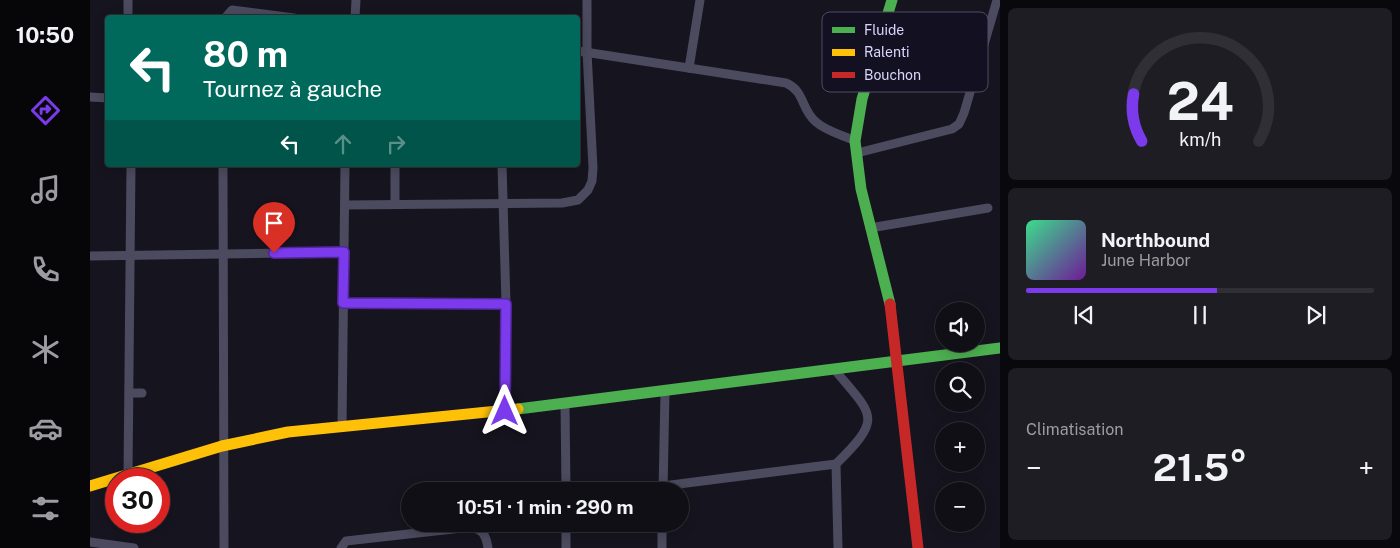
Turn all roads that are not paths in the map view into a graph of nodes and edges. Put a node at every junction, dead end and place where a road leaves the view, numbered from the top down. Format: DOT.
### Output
graph roads {
  1 [pos="128,0"];
  2 [pos="356,0"];
  3 [pos="587,0"];
  4 [pos="700,0"];
  5 [pos="892,0"];
  6 [pos="997,0"];
  7 [pos="888,12"];
  8 [pos="128,15"];
  9 [pos="228,15"];
  10 [pos="271,15"];
  11 [pos="356,15"];
  12 [pos="988,31"];
  13 [pos="582,51"];
  14 [pos="689,68"];
  15 [pos="864,92"];
  16 [pos="970,92"];
  17 [pos="90,98"];
  18 [pos="105,98"];
  19 [pos="855,141"];
  20 [pos="857,153"];
  21 [pos="131,167"];
  22 [pos="223,167"];
  23 [pos="345,167"];
  24 [pos="395,167"];
  25 [pos="502,167"];
  26 [pos="503,203"];
  27 [pos="395,204"];
  28 [pos="344,205"];
  29 [pos="988,208"];
  30 [pos="870,228"];
  31 [pos="344,252"];
  32 [pos="132,254"];
  33 [pos="222,254"];
  34 [pos="90,256"];
  35 [pos="343,303"];
  36 [pos="506,304"];
  37 [pos="1000,348"];
  38 [pos="895,361"];
  39 [pos="834,369"];
  40 [pos="665,392"];
  41 [pos="130,393"];
  42 [pos="142,393"];
  43 [pos="565,404"];
  44 [pos="505,411"];
  45 [pos="342,427"];
  46 [pos="222,446"];
  47 [pos="836,464"];
  48 [pos="128,468"];
  49 [pos="148,468"];
  50 [pos="105,481"];
  51 [pos="566,482"];
  52 [pos="663,482"];
  53 [pos="689,485"];
  54 [pos="90,486"];
  55 [pos="566,532"];
  56 [pos="662,532"];
  57 [pos="90,542"];
  58 [pos="134,548"];
  59 [pos="224,548"];
  60 [pos="341,548"];
  61 [pos="488,548"];
  62 [pos="566,548"];
  63 [pos="662,548"];
  64 [pos="838,548"];
  65 [pos="918,548"];
  1 -- 8 [label="street"];
  2 -- 11 [label="street"];
  3 -- 13 [label="street"];
  4 -- 14 [label="street"];
  5 -- 7 [label="main road"];
  6 -- 12 [label="street"];
  9 -- 10 [label="street"];
  13 -- 14 [label="street"];
  13 -- 26 [label="street"];
  14 -- 19 [label="street"];
  15 -- 19 [label="main road"];
  16 -- 20 [label="street"];
  17 -- 18 [label="street"];
  19 -- 20 [label="main road"];
  20 -- 30 [label="main road"];
  21 -- 32 [label="street"];
  22 -- 33 [label="street"];
  23 -- 28 [label="street"];
  24 -- 27 [label="street"];
  25 -- 26 [label="street"];
  26 -- 27 [label="street"];
  26 -- 36 [label="street"];
  27 -- 28 [label="street"];
  28 -- 31 [label="street"];
  29 -- 30 [label="street"];
  30 -- 38 [label="main road"];
  31 -- 33 [label="street"];
  31 -- 35 [label="street"];
  32 -- 33 [label="street"];
  32 -- 34 [label="street"];
  32 -- 41 [label="street"];
  33 -- 46 [label="street"];
  35 -- 36 [label="street"];
  35 -- 45 [label="street"];
  36 -- 44 [label="street"];
  37 -- 38 [label="main road"];
  38 -- 39 [label="main road"];
  38 -- 65 [label="main road"];
  39 -- 40 [label="main road"];
  39 -- 47 [label="street"];
  40 -- 43 [label="main road"];
  40 -- 52 [label="street"];
  41 -- 42 [label="street"];
  41 -- 48 [label="street"];
  43 -- 44 [label="main road"];
  43 -- 51 [label="street"];
  44 -- 45 [label="main road"];
  45 -- 46 [label="main road"];
  46 -- 49 [label="main road"];
  46 -- 59 [label="street"];
  47 -- 53 [label="street"];
  47 -- 64 [label="street"];
  50 -- 54 [label="main road"];
  55 -- 62 [label="street"];
  56 -- 63 [label="street"];
  57 -- 58 [label="street"];
  60 -- 61 [label="street"];
}
